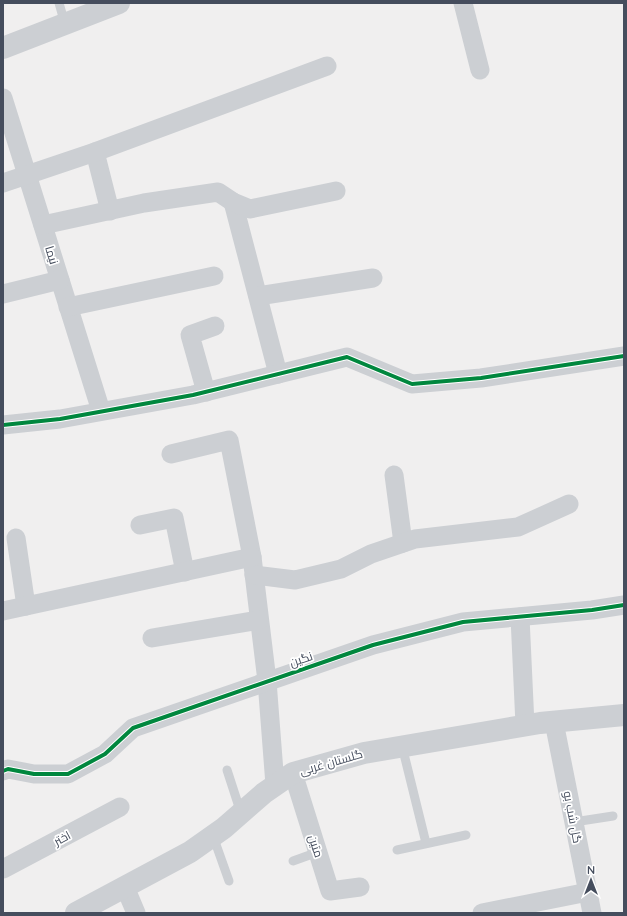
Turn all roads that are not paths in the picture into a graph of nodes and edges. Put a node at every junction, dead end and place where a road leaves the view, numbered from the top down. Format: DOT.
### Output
graph roads {
  1 [pos="59,3"];
  2 [pos="119,3"];
  3 [pos="463,3"];
  4 [pos="65,24"];
  5 [pos="4,44"];
  6 [pos="327,66"];
  7 [pos="480,70"];
  8 [pos="3,98"];
  9 [pos="95,152"];
  10 [pos="27,176"];
  11 [pos="3,183"];
  12 [pos="336,191"];
  13 [pos="233,202"];
  14 [pos="110,211"];
  15 [pos="43,225"];
  16 [pos="214,276"];
  17 [pos="373,278"];
  18 [pos="60,280"];
  19 [pos="3,294"];
  20 [pos="258,296"];
  21 [pos="68,307"];
  22 [pos="215,326"];
  23 [pos="624,356"];
  24 [pos="278,374"];
  25 [pos="206,392"];
  26 [pos="101,411"];
  27 [pos="3,424"];
  28 [pos="171,454"];
  29 [pos="394,475"];
  30 [pos="569,504"];
  31 [pos="140,525"];
  32 [pos="16,538"];
  33 [pos="403,543"];
  34 [pos="253,566"];
  35 [pos="185,572"];
  36 [pos="624,605"];
  37 [pos="26,606"];
  38 [pos="3,611"];
  39 [pos="520,617"];
  40 [pos="259,620"];
  41 [pos="152,638"];
  42 [pos="268,682"];
  43 [pos="624,715"];
  44 [pos="554,722"];
  45 [pos="525,725"];
  46 [pos="402,746"];
  47 [pos="227,770"];
  48 [pos="3,771"];
  49 [pos="293,773"];
  50 [pos="275,785"];
  51 [pos="120,807"];
  52 [pos="241,813"];
  53 [pos="613,816"];
  54 [pos="574,822"];
  55 [pos="466,835"];
  56 [pos="213,836"];
  57 [pos="426,843"];
  58 [pos="397,850"];
  59 [pos="318,852"];
  60 [pos="293,861"];
  61 [pos="3,869"];
  62 [pos="229,881"];
  63 [pos="125,887"];
  64 [pos="360,887"];
  65 [pos="588,892"];
  66 [pos="76,913"];
  67 [pos="136,913"];
  68 [pos="482,913"];
  69 [pos="592,913"];
  1 -- 4 [label="lane"];
  2 -- 4 [label="street"];
  3 -- 7 [label="street"];
  4 -- 5 [label="street"];
  6 -- 9 [label="street"];
  8 -- 10 [label="street, نیما"];
  9 -- 10 [label="street"];
  9 -- 14 [label="street"];
  10 -- 11 [label="street"];
  10 -- 15 [label="street, نیما"];
  12 -- 13 [label="street"];
  13 -- 14 [label="street"];
  13 -- 20 [label="street"];
  14 -- 15 [label="street"];
  15 -- 18 [label="street, نیما"];
  16 -- 21 [label="street"];
  17 -- 20 [label="street"];
  18 -- 19 [label="street"];
  18 -- 21 [label="street, نیما"];
  20 -- 24 [label="street"];
  21 -- 26 [label="street, نیما"];
  22 -- 25 [label="street"];
  23 -- 24 [label="street"];
  24 -- 25 [label="street"];
  25 -- 26 [label="street"];
  26 -- 27 [label="street"];
  28 -- 34 [label="street"];
  29 -- 33 [label="street"];
  30 -- 33 [label="street"];
  31 -- 35 [label="street"];
  32 -- 37 [label="street"];
  33 -- 34 [label="street"];
  34 -- 35 [label="street"];
  34 -- 40 [label="street"];
  35 -- 37 [label="street"];
  36 -- 39 [label="street, نگین"];
  37 -- 38 [label="street"];
  39 -- 42 [label="street, نگین"];
  39 -- 45 [label="street"];
  40 -- 41 [label="street"];
  40 -- 42 [label="street"];
  42 -- 48 [label="street, نگین"];
  42 -- 50 [label="street"];
  43 -- 44 [label="street, گلستان غربی"];
  44 -- 45 [label="street, گلستان غربی"];
  44 -- 54 [label="street, گل شب بو"];
  45 -- 46 [label="street, گلستان غربی"];
  46 -- 49 [label="street, گلستان غربی"];
  46 -- 57 [label="lane"];
  47 -- 52 [label="lane"];
  49 -- 50 [label="street, گلستان غربی"];
  49 -- 59 [label="street, متین"];
  50 -- 52 [label="street, گلستان غربی"];
  51 -- 61 [label="street, اختر"];
  52 -- 56 [label="street, گلستان غربی"];
  53 -- 54 [label="lane"];
  54 -- 65 [label="street, گل شب بو"];
  55 -- 57 [label="lane"];
  56 -- 62 [label="lane"];
  56 -- 63 [label="street, گلستان غربی"];
  57 -- 58 [label="lane"];
  59 -- 60 [label="lane"];
  59 -- 64 [label="street, متین"];
  63 -- 66 [label="street, گلستان غربی"];
  63 -- 67 [label="street"];
  65 -- 68 [label="street"];
  65 -- 69 [label="street, گل شب بو"];
}
